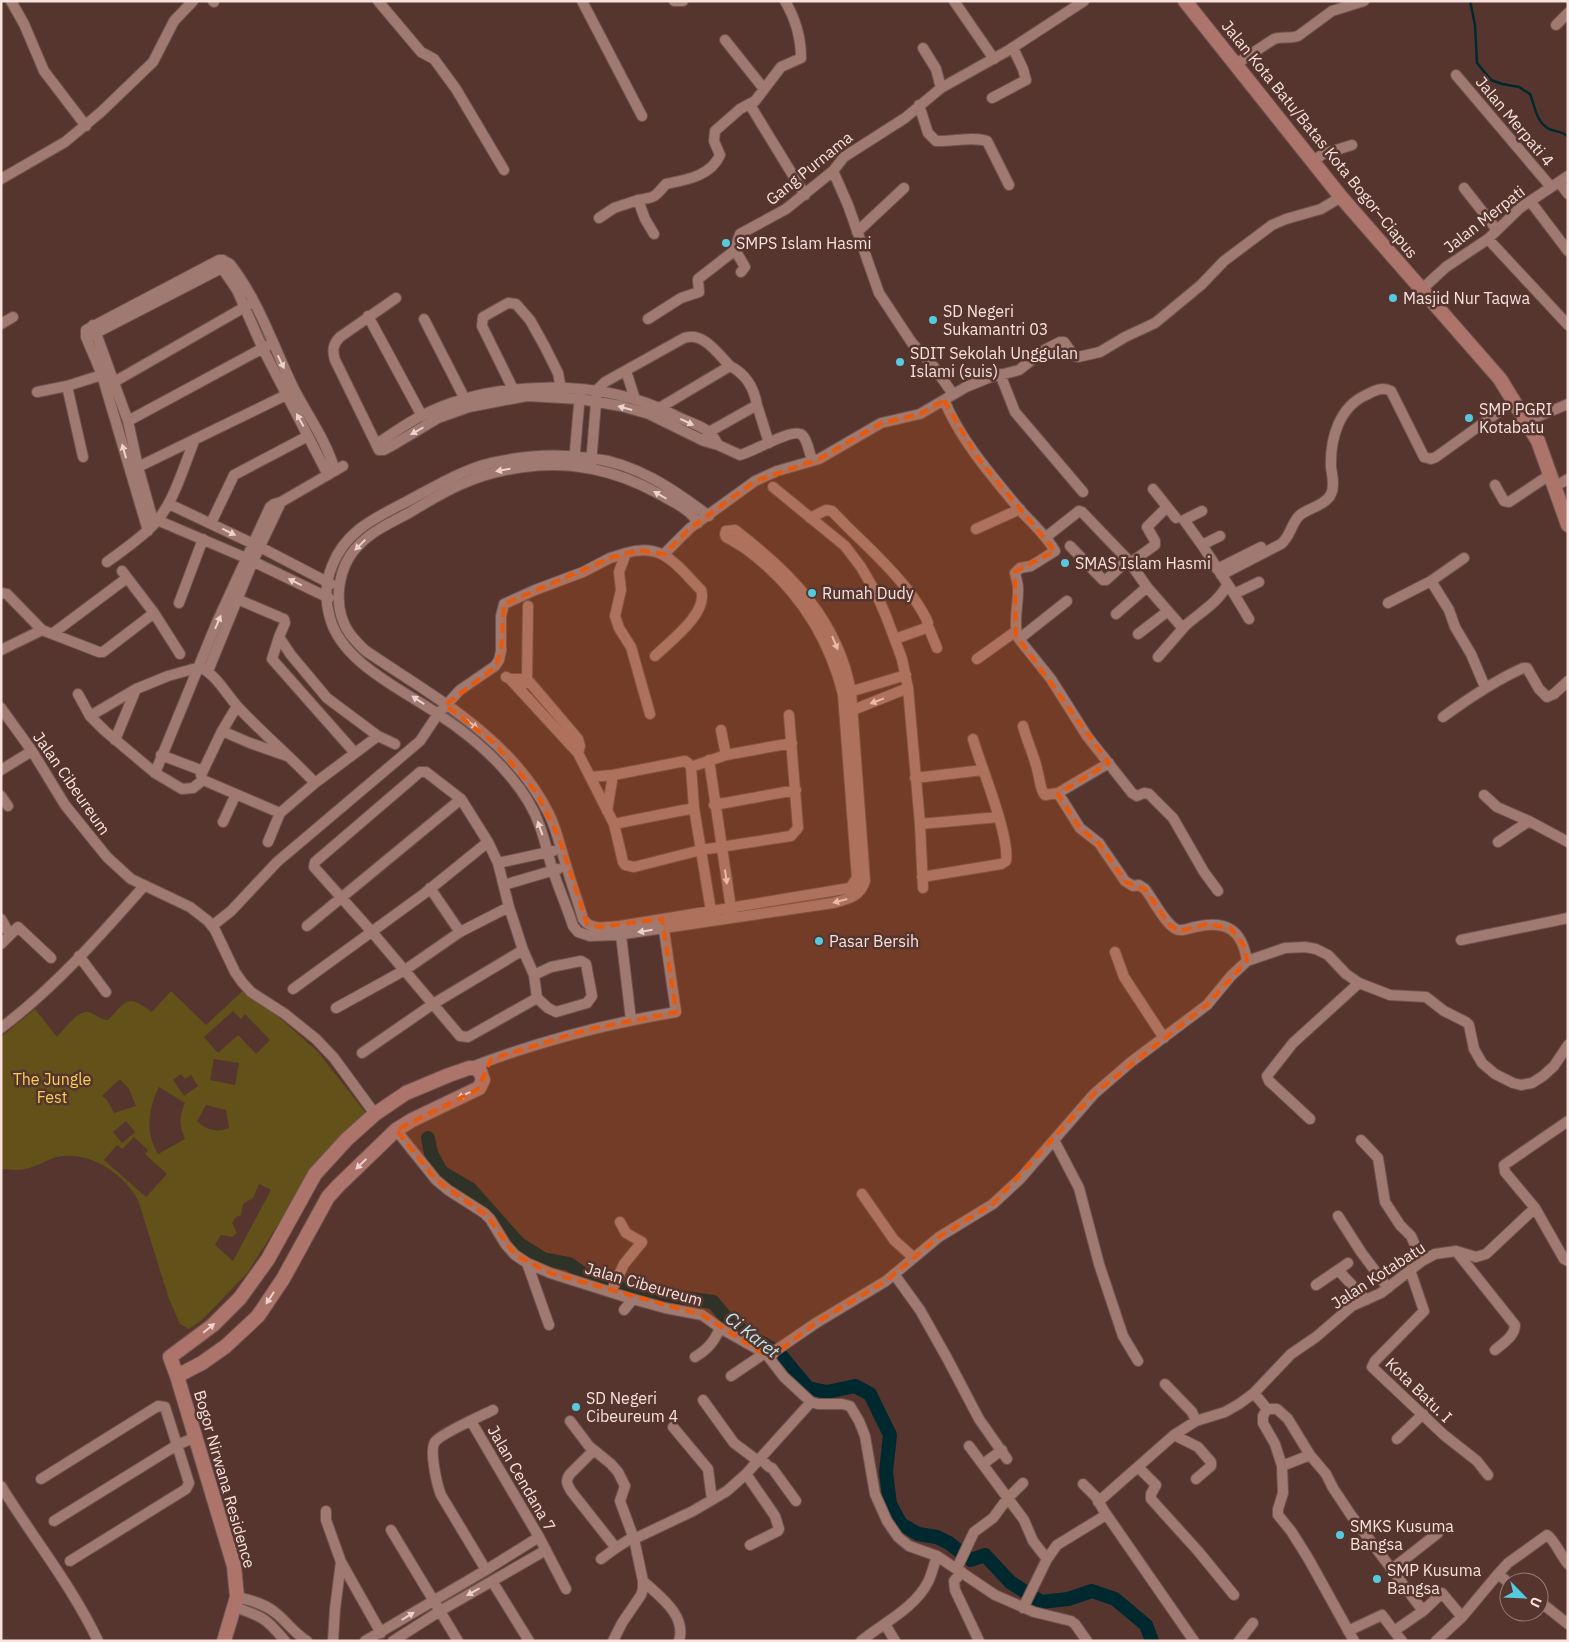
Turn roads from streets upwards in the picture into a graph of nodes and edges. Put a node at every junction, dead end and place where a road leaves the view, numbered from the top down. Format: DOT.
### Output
graph roads {
  1 [pos="10,1"];
  2 [pos="193,1"];
  3 [pos="378,1"];
  4 [pos="582,1"];
  5 [pos="674,1"];
  6 [pos="683,1"];
  7 [pos="785,1"];
  8 [pos="954,1"];
  9 [pos="1084,1"];
  10 [pos="1185,1"];
  11 [pos="1364,1"];
  12 [pos="1568,12"];
  13 [pos="1556,25"];
  14 [pos="725,40"];
  15 [pos="923,48"];
  16 [pos="1013,48"];
  17 [pos="994,58"];
  18 [pos="1236,64"];
  19 [pos="1456,75"];
  20 [pos="941,88"];
  21 [pos="764,89"];
  22 [pos="992,98"];
  23 [pos="750,105"];
  24 [pos="919,105"];
  25 [pos="642,116"];
  26 [pos="86,126"];
  27 [pos="1352,145"];
  28 [pos="1312,162"];
  29 [pos="504,170"];
  30 [pos="833,171"];
  31 [pos="1,179"];
  32 [pos="1559,182"];
  33 [pos="1009,184"];
  34 [pos="904,188"];
  35 [pos="1464,188"];
  36 [pos="1568,194"];
  37 [pos="805,195"];
  38 [pos="1341,197"];
  39 [pos="638,200"];
  40 [pos="1530,201"];
  41 [pos="599,218"];
  42 [pos="1497,230"];
  43 [pos="857,232"];
  44 [pos="654,234"];
  45 [pos="1488,239"];
  46 [pos="735,250"];
  47 [pos="1568,252"];
  48 [pos="742,272"];
  49 [pos="1422,290"];
  50 [pos="396,298"];
  51 [pos="249,305"];
  52 [pos="368,316"];
  53 [pos="13,317"];
  54 [pos="424,319"];
  55 [pos="648,319"];
  56 [pos="1,324"];
  57 [pos="1568,325"];
  58 [pos="272,343"];
  59 [pos="263,349"];
  60 [pos="730,366"];
  61 [pos="626,371"];
  62 [pos="1000,374"];
  63 [pos="109,376"];
  64 [pos="67,386"];
  65 [pos="513,390"];
  66 [pos="37,392"];
  67 [pos="562,393"];
  68 [pos="580,394"];
  69 [pos="286,395"];
  70 [pos="597,396"];
  71 [pos="949,397"];
  72 [pos="635,399"];
  73 [pos="1514,401"];
  74 [pos="467,403"];
  75 [pos="757,404"];
  76 [pos="659,408"];
  77 [pos="1556,410"];
  78 [pos="648,414"];
  79 [pos="422,416"];
  80 [pos="128,420"];
  81 [pos="1527,421"];
  82 [pos="308,436"];
  83 [pos="707,437"];
  84 [pos="195,439"];
  85 [pos="769,443"];
  86 [pos="376,444"];
  87 [pos="83,457"];
  88 [pos="811,457"];
  89 [pos="574,461"];
  90 [pos="591,463"];
  91 [pos="138,467"];
  92 [pos="335,471"];
  93 [pos="1568,478"];
  94 [pos="1552,481"];
  95 [pos="1495,485"];
  96 [pos="773,487"];
  97 [pos="1153,489"];
  98 [pos="1083,492"];
  99 [pos="169,504"];
  100 [pos="1167,507"];
  101 [pos="1020,509"];
  102 [pos="1202,511"];
  103 [pos="701,517"];
  104 [pos="810,518"];
  105 [pos="1176,518"];
  106 [pos="211,523"];
  107 [pos="153,525"];
  108 [pos="1568,525"];
  109 [pos="976,529"];
  110 [pos="1220,536"];
  111 [pos="1046,537"];
  112 [pos="1279,538"];
  113 [pos="203,539"];
  114 [pos="256,545"];
  115 [pos="1202,545"];
  116 [pos="1070,546"];
  117 [pos="626,553"];
  118 [pos="664,554"];
  119 [pos="1464,558"];
  120 [pos="250,559"];
  121 [pos="108,562"];
  122 [pos="1129,562"];
  123 [pos="1222,576"];
  124 [pos="1431,581"];
  125 [pos="327,582"];
  126 [pos="1259,582"];
  127 [pos="340,587"];
  128 [pos="1147,587"];
  129 [pos="1,593"];
  130 [pos="1234,594"];
  131 [pos="326,596"];
  132 [pos="237,599"];
  133 [pos="1067,601"];
  134 [pos="179,603"];
  135 [pos="339,603"];
  136 [pos="1388,603"];
  137 [pos="528,606"];
  138 [pos="1168,611"];
  139 [pos="154,613"];
  140 [pos="1116,614"];
  141 [pos="1249,619"];
  142 [pos="928,626"];
  143 [pos="1184,626"];
  144 [pos="47,632"];
  145 [pos="1138,634"];
  146 [pos="1017,635"];
  147 [pos="280,637"];
  148 [pos="895,639"];
  149 [pos="937,648"];
  150 [pos="1,650"];
  151 [pos="180,654"];
  152 [pos="655,656"];
  153 [pos="1158,657"];
  154 [pos="978,659"];
  155 [pos="204,669"];
  156 [pos="906,675"];
  157 [pos="527,679"];
  158 [pos="1568,681"];
  159 [pos="1485,687"];
  160 [pos="908,688"];
  161 [pos="136,690"];
  162 [pos="520,691"];
  163 [pos="847,693"];
  164 [pos="78,694"];
  165 [pos="327,698"];
  166 [pos="445,705"];
  167 [pos="237,706"];
  168 [pos="316,707"];
  169 [pos="1,708"];
  170 [pos="549,712"];
  171 [pos="849,712"];
  172 [pos="438,714"];
  173 [pos="650,714"];
  174 [pos="790,715"];
  175 [pos="90,716"];
  176 [pos="1443,717"];
  177 [pos="1023,726"];
  178 [pos="722,730"];
  179 [pos="222,731"];
  180 [pos="378,736"];
  181 [pos="973,739"];
  182 [pos="115,740"];
  183 [pos="792,742"];
  184 [pos="395,744"];
  185 [pos="32,752"];
  186 [pos="355,753"];
  187 [pos="161,755"];
  188 [pos="726,755"];
  189 [pos="290,757"];
  190 [pos="709,760"];
  191 [pos="1109,763"];
  192 [pos="690,767"];
  193 [pos="1,770"];
  194 [pos="983,770"];
  195 [pos="155,773"];
  196 [pos="613,775"];
  197 [pos="203,776"];
  198 [pos="592,777"];
  199 [pos="915,778"];
  200 [pos="315,783"];
  201 [pos="796,790"];
  202 [pos="1058,793"];
  203 [pos="236,794"];
  204 [pos="1484,795"];
  205 [pos="1,796"];
  206 [pos="462,799"];
  207 [pos="714,804"];
  208 [pos="8,806"];
  209 [pos="694,808"];
  210 [pos="280,812"];
  211 [pos="607,812"];
  212 [pos="999,817"];
  213 [pos="1529,821"];
  214 [pos="222,822"];
  215 [pos="614,824"];
  216 [pos="920,824"];
  217 [pos="268,842"];
  218 [pos="488,842"];
  219 [pos="1498,842"];
  220 [pos="1568,842"];
  221 [pos="721,846"];
  222 [pos="561,848"];
  223 [pos="700,850"];
  224 [pos="548,852"];
  225 [pos="498,863"];
  226 [pos="566,866"];
  227 [pos="553,871"];
  228 [pos="504,885"];
  229 [pos="144,886"];
  230 [pos="430,888"];
  231 [pos="1218,891"];
  232 [pos="342,898"];
  233 [pos="509,907"];
  234 [pos="731,913"];
  235 [pos="712,916"];
  236 [pos="1568,918"];
  237 [pos="1,919"];
  238 [pos="663,924"];
  239 [pos="212,926"];
  240 [pos="307,926"];
  241 [pos="372,932"];
  242 [pos="460,932"];
  243 [pos="10,935"];
  244 [pos="621,935"];
  245 [pos="1461,940"];
  246 [pos="1,944"];
  247 [pos="523,950"];
  248 [pos="1115,952"];
  249 [pos="79,956"];
  250 [pos="51,958"];
  251 [pos="1247,961"];
  252 [pos="405,970"];
  253 [pos="534,975"];
  254 [pos="1359,984"];
  255 [pos="293,989"];
  256 [pos="106,992"];
  257 [pos="537,998"];
  258 [pos="433,1004"];
  259 [pos="336,1008"];
  260 [pos="632,1020"];
  261 [pos="1,1028"];
  262 [pos="1164,1038"];
  263 [pos="1568,1045"];
  264 [pos="362,1053"];
  265 [pos="491,1059"];
  266 [pos="469,1068"];
  267 [pos="483,1075"];
  268 [pos="375,1114"];
  269 [pos="1310,1119"];
  270 [pos="1568,1121"];
  271 [pos="396,1130"];
  272 [pos="1054,1140"];
  273 [pos="1361,1140"];
  274 [pos="306,1188"];
  275 [pos="862,1194"];
  276 [pos="328,1197"];
  277 [pos="1535,1208"];
  278 [pos="1338,1216"];
  279 [pos="620,1222"];
  280 [pos="287,1226"];
  281 [pos="307,1237"];
  282 [pos="1456,1251"];
  283 [pos="914,1258"];
  284 [pos="1422,1261"];
  285 [pos="1568,1262"];
  286 [pos="527,1263"];
  287 [pos="1348,1263"];
  288 [pos="1338,1270"];
  289 [pos="1410,1270"];
  290 [pos="894,1274"];
  291 [pos="1316,1285"];
  292 [pos="613,1288"];
  293 [pos="1388,1288"];
  294 [pos="633,1299"];
  295 [pos="1366,1300"];
  296 [pos="624,1310"];
  297 [pos="549,1326"];
  298 [pos="720,1328"];
  299 [pos="1495,1350"];
  300 [pos="772,1353"];
  301 [pos="695,1357"];
  302 [pos="1138,1361"];
  303 [pos="177,1376"];
  304 [pos="731,1376"];
  305 [pos="1165,1384"];
  306 [pos="1254,1393"];
  307 [pos="703,1400"];
  308 [pos="811,1402"];
  309 [pos="1267,1409"];
  310 [pos="493,1410"];
  311 [pos="1423,1414"];
  312 [pos="471,1421"];
  313 [pos="570,1421"];
  314 [pos="1196,1421"];
  315 [pos="673,1427"];
  316 [pos="196,1436"];
  317 [pos="1174,1436"];
  318 [pos="1397,1439"];
  319 [pos="177,1445"];
  320 [pos="969,1446"];
  321 [pos="1002,1450"];
  322 [pos="593,1451"];
  323 [pos="1310,1456"];
  324 [pos="759,1459"];
  325 [pos="1008,1459"];
  326 [pos="983,1464"];
  327 [pos="1282,1466"];
  328 [pos="1138,1467"];
  329 [pos="746,1474"];
  330 [pos="1488,1475"];
  331 [pos="41,1479"];
  332 [pos="1196,1479"];
  333 [pos="1023,1483"];
  334 [pos="1083,1484"];
  335 [pos="1,1486"];
  336 [pos="1007,1499"];
  337 [pos="712,1500"];
  338 [pos="796,1501"];
  339 [pos="1098,1502"];
  340 [pos="326,1511"];
  341 [pos="1106,1515"];
  342 [pos="54,1521"];
  343 [pos="391,1530"];
  344 [pos="1438,1533"];
  345 [pos="539,1537"];
  346 [pos="634,1538"];
  347 [pos="750,1544"];
  348 [pos="616,1548"];
  349 [pos="546,1550"];
  350 [pos="937,1556"];
  351 [pos="600,1559"];
  352 [pos="1047,1559"];
  353 [pos="70,1561"];
  354 [pos="341,1562"];
  355 [pos="1568,1564"];
  356 [pos="1392,1569"];
  357 [pos="486,1570"];
  358 [pos="959,1570"];
  359 [pos="1498,1574"];
  360 [pos="492,1581"];
  361 [pos="643,1581"];
  362 [pos="566,1589"];
  363 [pos="1234,1595"];
  364 [pos="434,1600"];
  365 [pos="236,1602"];
  366 [pos="1023,1608"];
  367 [pos="1549,1610"];
  368 [pos="440,1611"];
  369 [pos="1423,1611"];
  370 [pos="276,1613"];
  371 [pos="1462,1617"];
  372 [pos="268,1622"];
  373 [pos="1253,1623"];
  374 [pos="886,1624"];
  375 [pos="1568,1624"];
  376 [pos="1348,1630"];
  377 [pos="1394,1631"];
  378 [pos="381,1632"];
  379 [pos="98,1641"];
  380 [pos="224,1641"];
  381 [pos="285,1641"];
  382 [pos="307,1641"];
  383 [pos="333,1641"];
  384 [pos="366,1641"];
  385 [pos="393,1641"];
  386 [pos="458,1641"];
  387 [pos="529,1641"];
  388 [pos="613,1641"];
  389 [pos="679,1641"];
  390 [pos="860,1641"];
  391 [pos="895,1641"];
  392 [pos="979,1641"];
  393 [pos="1087,1641"];
  394 [pos="1194,1641"];
  395 [pos="1239,1641"];
  396 [pos="1354,1641"];
  397 [pos="1402,1641"];
  398 [pos="1436,1641"];
  1 -- 26 [label="street"];
  2 -- 26 [label="street"];
  3 -- 29 [label="street"];
  4 -- 25 [label="street"];
  5 -- 6 [label="street"];
  7 -- 21 [label="street"];
  8 -- 17 [label="street"];
  9 -- 16 [label="street, Gang Purnama"];
  10 -- 18 [label="street, Jalan Kota Batu/Batas Kota Bogor–Ciapus"];
  11 -- 18 [label="street"];
  12 -- 13 [label="street"];
  14 -- 21 [label="street"];
  15 -- 20 [label="street"];
  16 -- 17 [label="street, Gang Purnama"];
  16 -- 22 [label="street"];
  17 -- 20 [label="street, Gang Purnama"];
  18 -- 28 [label="street, Jalan Kota Batu/Batas Kota Bogor–Ciapus"];
  19 -- 32 [label="street, Jalan Merpati 4"];
  20 -- 24 [label="street, Gang Purnama"];
  21 -- 23 [label="street"];
  23 -- 37 [label="street"];
  23 -- 39 [label="street"];
  24 -- 30 [label="street, Gang Purnama"];
  24 -- 33 [label="street"];
  26 -- 31 [label="street"];
  27 -- 28 [label="street"];
  28 -- 38 [label="street, Jalan Kota Batu/Batas Kota Bogor–Ciapus"];
  30 -- 37 [label="street, Gang Purnama"];
  30 -- 43 [label="street"];
  32 -- 36 [label="street, Jalan Merpati 4"];
  32 -- 40 [label="street, Jalan Merpati"];
  34 -- 43 [label="street"];
  35 -- 42 [label="street"];
  37 -- 46 [label="street, Gang Purnama"];
  38 -- 49 [label="street, Jalan Kota Batu/Batas Kota Bogor–Ciapus"];
  38 -- 62 [label="street"];
  39 -- 41 [label="street"];
  39 -- 44 [label="street"];
  40 -- 42 [label="street, Jalan Merpati"];
  40 -- 47 [label="street"];
  42 -- 45 [label="street, Jalan Merpati"];
  43 -- 71 [label="street"];
  45 -- 49 [label="street, Jalan Merpati"];
  45 -- 57 [label="street"];
  46 -- 48 [label="street"];
  46 -- 55 [label="street, Gang Purnama"];
  49 -- 73 [label="street, Jalan Kota Batu/Batas Kota Bogor–Ciapus"];
  50 -- 52 [label="street"];
  51 -- 58 [label="street"];
  51 -- 59 [label="street"];
  51 -- 63 [label="street"];
  51 -- 63 [label="street"];
  52 -- 79 [label="street"];
  52 -- 86 [label="street"];
  53 -- 56 [label="street"];
  54 -- 74 [label="street"];
  58 -- 59 [label="street"];
  58 -- 92 [label="street, one-way"];
  59 -- 69 [label="street"];
  59 -- 80 [label="street"];
  60 -- 61 [label="street"];
  60 -- 75 [label="street"];
  60 -- 76 [label="street"];
  61 -- 70 [label="street"];
  61 -- 72 [label="street"];
  62 -- 71 [label="street"];
  62 -- 98 [label="street"];
  63 -- 64 [label="street"];
  63 -- 80 [label="street"];
  107 -- 63 [label="street, one-way"];
  64 -- 66 [label="street"];
  64 -- 87 [label="street"];
  65 -- 67 [label="street"];
  65 -- 67 [label="street"];
  65 -- 74 [label="street"];
  67 -- 68 [label="street"];
  67 -- 74 [label="street"];
  68 -- 70 [label="street"];
  68 -- 89 [label="street"];
  82 -- 69 [label="street, one-way"];
  69 -- 84 [label="street"];
  70 -- 72 [label="street"];
  78 -- 70 [label="street, one-way"];
  70 -- 90 [label="street"];
  71 -- 101 [label="street"];
  71 -- 103 [label="street"];
  72 -- 76 [label="street"];
  73 -- 81 [label="street, Jalan Kota Batu/Batas Kota Bogor–Ciapus"];
  73 -- 123 [label="street"];
  74 -- 79 [label="street"];
  74 -- 86 [label="street, one-way"];
  75 -- 83 [label="street"];
  75 -- 85 [label="street"];
  76 -- 78 [label="street"];
  76 -- 83 [label="street, one-way"];
  77 -- 81 [label="street"];
  78 -- 83 [label="street"];
  79 -- 86 [label="street"];
  80 -- 91 [label="street"];
  81 -- 94 [label="street, Jalan Kota Batu/Batas Kota Bogor–Ciapus"];
  82 -- 92 [label="street"];
  82 -- 106 [label="street"];
  83 -- 85 [label="street"];
  84 -- 91 [label="street"];
  84 -- 99 [label="street"];
  85 -- 88 [label="street"];
  89 -- 90 [label="street"];
  89 -- 125 [label="street"];
  89 -- 127 [label="street, one-way"];
  90 -- 103 [label="street"];
  91 -- 107 [label="street"];
  92 -- 114 [label="street"];
  93 -- 94 [label="street"];
  94 -- 95 [label="street"];
  94 -- 108 [label="street, Jalan Kota Batu/Batas Kota Bogor–Ciapus"];
  96 -- 104 [label="street"];
  97 -- 100 [label="street"];
  99 -- 106 [label="street"];
  99 -- 107 [label="street"];
  100 -- 105 [label="street"];
  100 -- 122 [label="street"];
  101 -- 109 [label="street"];
  101 -- 111 [label="street"];
  102 -- 115 [label="street"];
  103 -- 118 [label="street"];
  104 -- 142 [label="street"];
  104 -- 148 [label="street"];
  106 -- 114 [label="street, one-way"];
  107 -- 113 [label="street"];
  107 -- 121 [label="street"];
  110 -- 115 [label="street"];
  111 -- 122 [label="street"];
  111 -- 146 [label="street"];
  112 -- 123 [label="street"];
  113 -- 120 [label="street"];
  113 -- 134 [label="street"];
  114 -- 120 [label="street"];
  114 -- 125 [label="street"];
  115 -- 123 [label="street"];
  116 -- 122 [label="street"];
  117 -- 118 [label="street"];
  117 -- 166 [label="street"];
  117 -- 173 [label="street"];
  118 -- 152 [label="street"];
  119 -- 124 [label="street"];
  131 -- 120 [label="street, one-way"];
  120 -- 132 [label="street"];
  155 -- 120 [label="street, one-way"];
  122 -- 128 [label="street"];
  123 -- 130 [label="street"];
  123 -- 143 [label="street"];
  124 -- 136 [label="street"];
  124 -- 159 [label="street"];
  125 -- 127 [label="street"];
  125 -- 131 [label="street"];
  126 -- 130 [label="street"];
  127 -- 135 [label="street"];
  128 -- 138 [label="street"];
  128 -- 140 [label="street"];
  129 -- 144 [label="street"];
  130 -- 141 [label="street"];
  131 -- 135 [label="street"];
  172 -- 131 [label="street, one-way"];
  132 -- 147 [label="street"];
  132 -- 155 [label="street"];
  133 -- 146 [label="street"];
  135 -- 166 [label="street"];
  137 -- 157 [label="street"];
  138 -- 143 [label="street"];
  138 -- 145 [label="street"];
  139 -- 144 [label="street"];
  139 -- 144 [label="street"];
  139 -- 151 [label="street"];
  142 -- 148 [label="street"];
  142 -- 149 [label="street"];
  143 -- 153 [label="street"];
  144 -- 150 [label="street"];
  146 -- 154 [label="street"];
  146 -- 191 [label="street"];
  147 -- 165 [label="street"];
  147 -- 168 [label="street"];
  148 -- 156 [label="street"];
  155 -- 161 [label="street"];
  155 -- 167 [label="street"];
  155 -- 187 [label="street"];
  156 -- 160 [label="street"];
  156 -- 163 [label="street"];
  157 -- 162 [label="street"];
  157 -- 162 [label="street"];
  157 -- 170 [label="street"];
  158 -- 159 [label="street"];
  159 -- 176 [label="street"];
  160 -- 171 [label="street, one-way"];
  160 -- 199 [label="street"];
  161 -- 175 [label="street"];
  161 -- 182 [label="street"];
  162 -- 170 [label="street"];
  163 -- 163 [label="street, one-way"];
  163 -- 171 [label="street"];
  164 -- 175 [label="street"];
  165 -- 168 [label="street"];
  165 -- 180 [label="street"];
  166 -- 172 [label="street"];
  166 -- 222 [label="street, one-way"];
  167 -- 179 [label="street"];
  167 -- 189 [label="street"];
  168 -- 186 [label="street"];
  169 -- 185 [label="street, Jalan Cibeureum"];
  170 -- 198 [label="street"];
  171 -- 234 [label="street"];
  224 -- 172 [label="street, one-way"];
  172 -- 239 [label="street"];
  174 -- 183 [label="street"];
  175 -- 182 [label="street"];
  177 -- 202 [label="street"];
  178 -- 188 [label="street"];
  179 -- 189 [label="street"];
  179 -- 197 [label="street"];
  180 -- 184 [label="street"];
  180 -- 186 [label="street"];
  181 -- 194 [label="street"];
  182 -- 195 [label="street"];
  183 -- 188 [label="street"];
  183 -- 201 [label="street"];
  185 -- 193 [label="street"];
  185 -- 229 [label="street, Jalan Cibeureum"];
  186 -- 200 [label="street"];
  187 -- 195 [label="street"];
  187 -- 197 [label="street"];
  188 -- 190 [label="street"];
  189 -- 200 [label="street"];
  190 -- 192 [label="street"];
  190 -- 207 [label="street"];
  191 -- 202 [label="street"];
  191 -- 231 [label="street"];
  192 -- 196 [label="street"];
  192 -- 209 [label="street"];
  194 -- 199 [label="street"];
  194 -- 212 [label="street"];
  195 -- 197 [label="street"];
  196 -- 198 [label="street"];
  196 -- 211 [label="street"];
  197 -- 203 [label="street"];
  198 -- 211 [label="street"];
  199 -- 216 [label="street"];
  200 -- 210 [label="street"];
  201 -- 207 [label="street"];
  201 -- 221 [label="street"];
  202 -- 251 [label="street"];
  203 -- 210 [label="street"];
  203 -- 214 [label="street"];
  204 -- 213 [label="street"];
  205 -- 208 [label="street"];
  206 -- 218 [label="street"];
  206 -- 232 [label="street"];
  206 -- 232 [label="street"];
  207 -- 221 [label="street"];
  209 -- 215 [label="street"];
  209 -- 223 [label="street"];
  210 -- 217 [label="street"];
  211 -- 215 [label="street"];
  212 -- 216 [label="street"];
  212 -- 216 [label="street"];
  213 -- 219 [label="street"];
  213 -- 220 [label="street"];
  215 -- 223 [label="street"];
  218 -- 225 [label="street"];
  218 -- 230 [label="street"];
  221 -- 223 [label="street"];
  221 -- 234 [label="street, one-way"];
  222 -- 224 [label="street"];
  222 -- 226 [label="street"];
  223 -- 235 [label="street"];
  224 -- 225 [label="street"];
  224 -- 227 [label="street"];
  225 -- 228 [label="street"];
  226 -- 227 [label="street"];
  226 -- 238 [label="street"];
  227 -- 228 [label="street"];
  227 -- 244 [label="street"];
  228 -- 233 [label="street"];
  229 -- 239 [label="street, Jalan Cibeureum"];
  229 -- 249 [label="street"];
  230 -- 241 [label="street"];
  230 -- 242 [label="street"];
  232 -- 240 [label="street"];
  232 -- 241 [label="street"];
  233 -- 242 [label="street"];
  233 -- 247 [label="street"];
  234 -- 235 [label="street"];
  235 -- 238 [label="street"];
  236 -- 245 [label="street"];
  237 -- 243 [label="street"];
  238 -- 244 [label="street, one-way"];
  238 -- 260 [label="street"];
  239 -- 268 [label="street, Jalan Cibeureum"];
  241 -- 252 [label="street"];
  241 -- 255 [label="street"];
  242 -- 252 [label="street"];
  243 -- 246 [label="street"];
  243 -- 250 [label="street"];
  244 -- 260 [label="street"];
  247 -- 253 [label="street"];
  247 -- 258 [label="street"];
  248 -- 262 [label="street"];
  249 -- 256 [label="street"];
  249 -- 261 [label="street"];
  251 -- 254 [label="street"];
  251 -- 262 [label="street"];
  252 -- 258 [label="street"];
  252 -- 259 [label="street"];
  253 -- 257 [label="street"];
  253 -- 257 [label="street"];
  254 -- 263 [label="street"];
  254 -- 269 [label="street"];
  257 -- 258 [label="street"];
  258 -- 264 [label="street"];
  260 -- 265 [label="street"];
  262 -- 272 [label="street"];
  265 -- 266 [label="street"];
  265 -- 267 [label="street"];
  266 -- 267 [label="street"];
  266 -- 268 [label="street"];
  267 -- 271 [label="street, one-way"];
  268 -- 274 [label="street"];
  270 -- 277 [label="street"];
  271 -- 276 [label="street, one-way"];
  271 -- 286 [label="street, Jalan Cibeureum"];
  272 -- 283 [label="street"];
  272 -- 302 [label="street"];
  273 -- 284 [label="street"];
  274 -- 276 [label="street"];
  274 -- 280 [label="street"];
  275 -- 283 [label="street"];
  276 -- 281 [label="street"];
  277 -- 282 [label="street, Jalan Kotabatu"];
  277 -- 285 [label="street"];
  278 -- 293 [label="street"];
  279 -- 292 [label="street"];
  280 -- 281 [label="street"];
  303 -- 280 [label="street, Bogor Nirwana Residence, one-way"];
  281 -- 303 [label="street, one-way"];
  282 -- 284 [label="street, Jalan Kotabatu"];
  282 -- 299 [label="street"];
  283 -- 290 [label="street"];
  284 -- 289 [label="street, Jalan Kotabatu"];
  286 -- 292 [label="street, Jalan Cibeureum"];
  286 -- 297 [label="street"];
  287 -- 288 [label="street"];
  288 -- 291 [label="street"];
  288 -- 295 [label="street"];
  289 -- 293 [label="street, Jalan Kotabatu"];
  289 -- 311 [label="street, Kota Batu. I"];
  290 -- 300 [label="street"];
  290 -- 321 [label="street"];
  292 -- 294 [label="street, Jalan Cibeureum"];
  293 -- 295 [label="street, Jalan Kotabatu"];
  294 -- 296 [label="street"];
  294 -- 298 [label="street, Jalan Cibeureum"];
  295 -- 306 [label="street, Jalan Kotabatu"];
  298 -- 300 [label="street, Jalan Cibeureum"];
  298 -- 301 [label="street"];
  300 -- 304 [label="street"];
  300 -- 308 [label="street, Jalan Cibeureum"];
  303 -- 316 [label="street, Bogor Nirwana Residence"];
  305 -- 314 [label="street"];
  306 -- 309 [label="street"];
  306 -- 314 [label="street, Jalan Kotabatu"];
  307 -- 324 [label="street"];
  308 -- 324 [label="street"];
  308 -- 350 [label="street"];
  309 -- 323 [label="street"];
  309 -- 327 [label="street"];
  310 -- 312 [label="street"];
  311 -- 318 [label="street"];
  311 -- 330 [label="street, Kota Batu. I"];
  312 -- 345 [label="street, Jalan Cendana 7"];
  312 -- 357 [label="street"];
  313 -- 322 [label="street"];
  314 -- 317 [label="street, Jalan Kotabatu"];
  315 -- 337 [label="street"];
  316 -- 319 [label="street"];
  316 -- 365 [label="street, Bogor Nirwana Residence"];
  317 -- 328 [label="street, Jalan Kotabatu"];
  317 -- 332 [label="street"];
  319 -- 331 [label="street"];
  319 -- 342 [label="street"];
  319 -- 353 [label="street"];
  320 -- 326 [label="street"];
  321 -- 325 [label="street"];
  321 -- 326 [label="street"];
  322 -- 346 [label="street"];
  322 -- 348 [label="street"];
  323 -- 327 [label="street"];
  323 -- 356 [label="street"];
  324 -- 329 [label="street"];
  324 -- 338 [label="street"];
  326 -- 336 [label="street"];
  327 -- 376 [label="street"];
  328 -- 339 [label="street, Jalan Kotabatu"];
  328 -- 363 [label="street"];
  329 -- 337 [label="street"];
  329 -- 347 [label="street"];
  333 -- 336 [label="street"];
  334 -- 339 [label="street"];
  335 -- 379 [label="street"];
  336 -- 352 [label="street"];
  336 -- 358 [label="street"];
  337 -- 346 [label="street"];
  339 -- 341 [label="street"];
  340 -- 354 [label="street"];
  341 -- 352 [label="street"];
  341 -- 394 [label="street"];
  343 -- 364 [label="street"];
  344 -- 356 [label="street"];
  345 -- 349 [label="street, Jalan Cendana 7"];
  345 -- 357 [label="street"];
  346 -- 348 [label="street"];
  346 -- 361 [label="street"];
  348 -- 351 [label="street"];
  349 -- 360 [label="street"];
  349 -- 362 [label="street, Jalan Cendana 7"];
  350 -- 358 [label="street"];
  350 -- 374 [label="street"];
  352 -- 366 [label="street"];
  354 -- 378 [label="street"];
  354 -- 383 [label="street"];
  355 -- 359 [label="street"];
  356 -- 369 [label="street"];
  357 -- 364 [label="street"];
  358 -- 366 [label="street"];
  358 -- 392 [label="street"];
  359 -- 371 [label="street"];
  360 -- 368 [label="street, one-way"];
  360 -- 387 [label="street"];
  361 -- 388 [label="street"];
  361 -- 389 [label="street"];
  364 -- 368 [label="street"];
  378 -- 364 [label="street, one-way"];
  365 -- 370 [label="street"];
  365 -- 372 [label="street"];
  365 -- 380 [label="street, Bogor Nirwana Residence"];
  366 -- 393 [label="street"];
  367 -- 375 [label="street"];
  368 -- 385 [label="street"];
  368 -- 386 [label="street"];
  369 -- 371 [label="street"];
  369 -- 377 [label="street"];
  370 -- 372 [label="street"];
  370 -- 382 [label="street"];
  371 -- 398 [label="street"];
  372 -- 381 [label="street"];
  373 -- 395 [label="street"];
  374 -- 390 [label="street"];
  374 -- 391 [label="street"];
  376 -- 377 [label="street"];
  376 -- 396 [label="street"];
  377 -- 397 [label="street"];
  378 -- 384 [label="street"];
}
